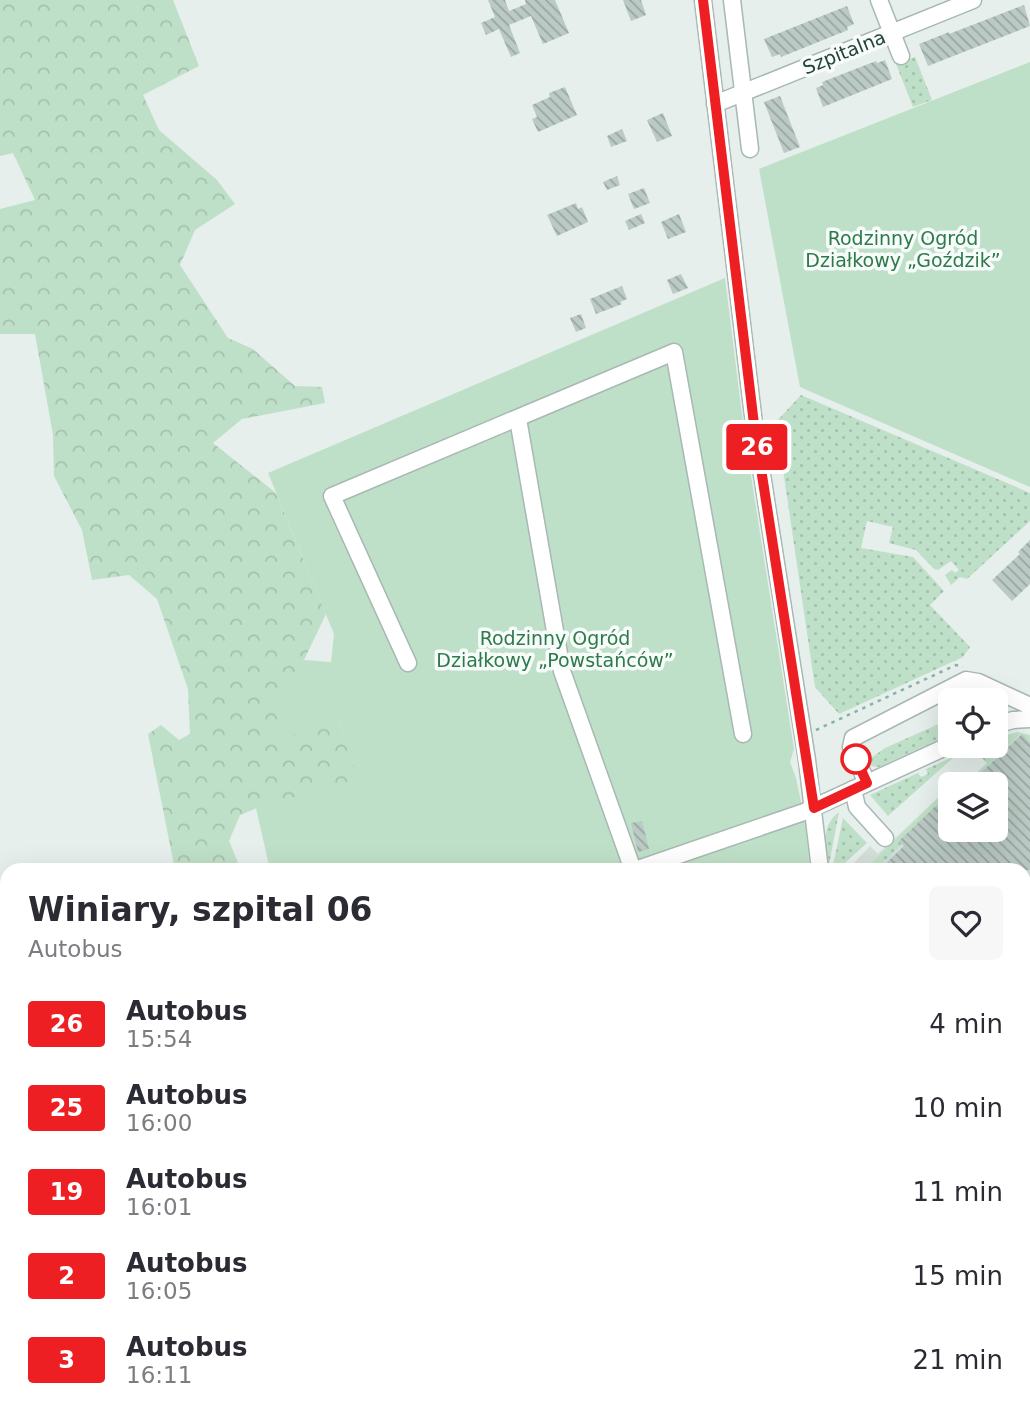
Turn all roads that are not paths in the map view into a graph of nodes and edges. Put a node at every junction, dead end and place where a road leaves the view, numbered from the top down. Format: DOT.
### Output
graph roads {
  1 [pos="703,0"];
  2 [pos="732,0"];
  3 [pos="879,0"];
  4 [pos="973,0"];
  5 [pos="892,33"];
  6 [pos="901,56"];
  7 [pos="744,92"];
  8 [pos="715,104"];
  9 [pos="750,149"];
  10 [pos="519,419"];
  11 [pos="408,663"];
  12 [pos="1030,706"];
  13 [pos="1030,719"];
  14 [pos="1008,721"];
  15 [pos="743,734"];
  16 [pos="938,750"];
  17 [pos="860,786"];
  18 [pos="814,808"];
  19 [pos="885,838"];
  20 [pos="631,863"];
  21 [pos="655,863"];
  22 [pos="819,863"];
  1 -- 8 [label="street"];
  2 -- 7 [label="street"];
  3 -- 5 [label="street"];
  4 -- 5 [label="street, Szpitalna"];
  5 -- 6 [label="street"];
  5 -- 7 [label="street, Szpitalna"];
  7 -- 8 [label="street, Szpitalna"];
  7 -- 9 [label="street"];
  8 -- 18 [label="street"];
  10 -- 11 [label="street"];
  10 -- 15 [label="street"];
  10 -- 20 [label="street"];
  12 -- 17 [label="street"];
  13 -- 14 [label="street"];
  16 -- 17 [label="street"];
  17 -- 18 [label="street"];
  17 -- 19 [label="street"];
  18 -- 21 [label="street"];
  18 -- 22 [label="street"];
}
